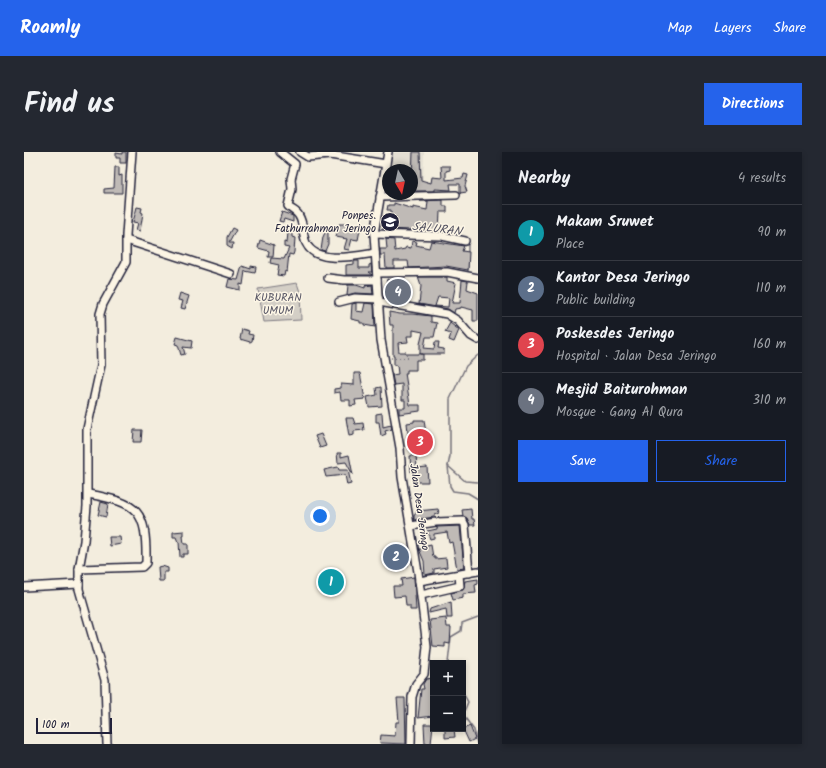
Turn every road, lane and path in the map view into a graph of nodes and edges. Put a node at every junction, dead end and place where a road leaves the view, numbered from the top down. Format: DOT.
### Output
graph roads {
  1 [pos="132,152"];
  2 [pos="280,152"];
  3 [pos="300,152"];
  4 [pos="388,152"];
  5 [pos="386,164"];
  6 [pos="382,186"];
  7 [pos="456,195"];
  8 [pos="380,197"];
  9 [pos="374,234"];
  10 [pos="126,240"];
  11 [pos="466,241"];
  12 [pos="375,253"];
  13 [pos="231,274"];
  14 [pos="377,277"];
  15 [pos="328,278"];
  16 [pos="478,278"];
  17 [pos="379,301"];
  18 [pos="340,302"];
  19 [pos="478,340"];
  20 [pos="384,358"];
  21 [pos="411,358"];
  22 [pos="88,494"];
  23 [pos="411,526"];
  24 [pos="79,569"];
  25 [pos="478,571"];
  26 [pos="469,573"];
  27 [pos="459,575"];
  28 [pos="419,581"];
  29 [pos="79,584"];
  30 [pos="24,587"];
  31 [pos="421,595"];
  32 [pos="107,744"];
  33 [pos="411,744"];
  1 -- 10 [label="street"];
  2 -- 12 [label="street"];
  3 -- 5 [label="street"];
  4 -- 5 [label="street, Jalan Desa Jeringo"];
  6 -- 8 [label="street, Jalan Desa Jeringo"];
  7 -- 8 [label="street"];
  8 -- 9 [label="street, Jalan Desa Jeringo"];
  9 -- 11 [label="street"];
  9 -- 12 [label="street, Jalan Desa Jeringo"];
  10 -- 13 [label="street"];
  10 -- 22 [label="street"];
  12 -- 14 [label="street, Jalan Desa Jeringo"];
  14 -- 15 [label="street"];
  14 -- 16 [label="street"];
  14 -- 17 [label="street, Jalan Desa Jeringo"];
  17 -- 18 [label="street"];
  17 -- 19 [label="street"];
  17 -- 20 [label="street, Jalan Desa Jeringo"];
  20 -- 21 [label="path"];
  20 -- 23 [label="street, Jalan Desa Jeringo"];
  22 -- 24 [label="street"];
  22 -- 24 [label="street"];
  23 -- 26 [label="street"];
  23 -- 28 [label="street, Jalan Desa Jeringo"];
  24 -- 29 [label="street"];
  25 -- 26 [label="street"];
  26 -- 27 [label="street"];
  27 -- 28 [label="street"];
  27 -- 31 [label="street"];
  28 -- 31 [label="street, Jalan Desa Jeringo"];
  29 -- 30 [label="street"];
  29 -- 32 [label="street"];
  31 -- 33 [label="street, Jalan Desa Jeringo"];
}
